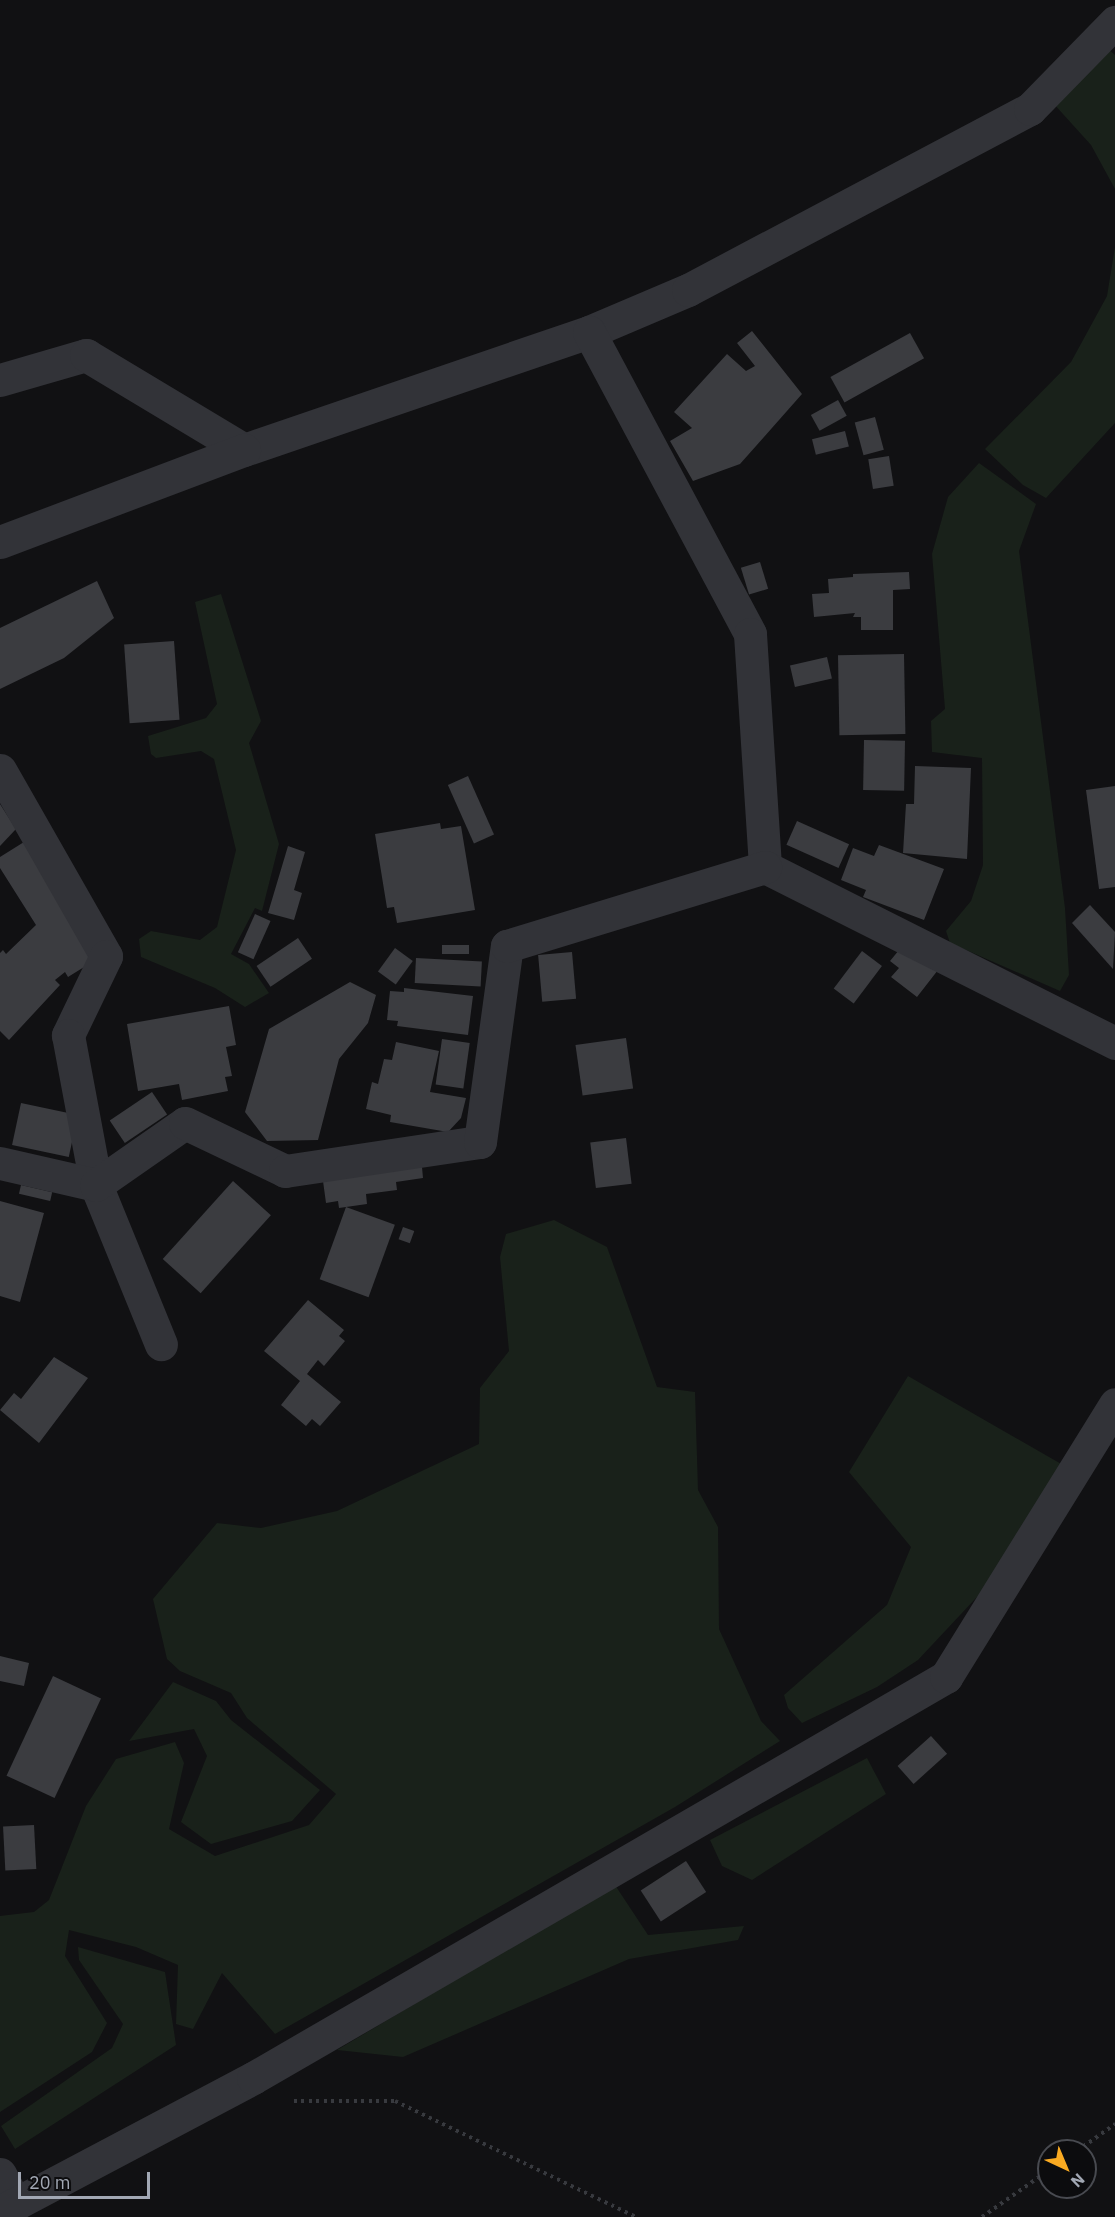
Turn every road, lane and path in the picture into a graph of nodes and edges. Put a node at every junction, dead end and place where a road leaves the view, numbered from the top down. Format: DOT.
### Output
graph roads {
  1 [pos="1115,22"];
  2 [pos="589,332"];
  3 [pos="0,380"];
  4 [pos="244,450"];
  5 [pos="0,543"];
  6 [pos="0,770"];
  7 [pos="765,867"];
  8 [pos="1115,1043"];
  9 [pos="0,1163"];
  10 [pos="96,1185"];
  11 [pos="161,1344"];
  12 [pos="1115,1404"];
  13 [pos="253,2078"];
  14 [pos="1115,2124"];
  15 [pos="1094,2139"];
  16 [pos="0,2174"];
  17 [pos="1037,2178"];
  18 [pos="8,2208"];
  19 [pos="636,2217"];
  20 [pos="982,2217"];
  1 -- 2 [label="street"];
  2 -- 4 [label="street"];
  2 -- 7 [label="street"];
  3 -- 4 [label="street"];
  4 -- 5 [label="street"];
  6 -- 10 [label="street"];
  7 -- 8 [label="street"];
  7 -- 10 [label="street"];
  9 -- 10 [label="street"];
  10 -- 11 [label="street"];
  12 -- 13 [label="street"];
  13 -- 18 [label="street"];
  13 -- 19 [label="path"];
  14 -- 15 [label="path"];
  16 -- 18 [label="street"];
  17 -- 20 [label="path"];
}
